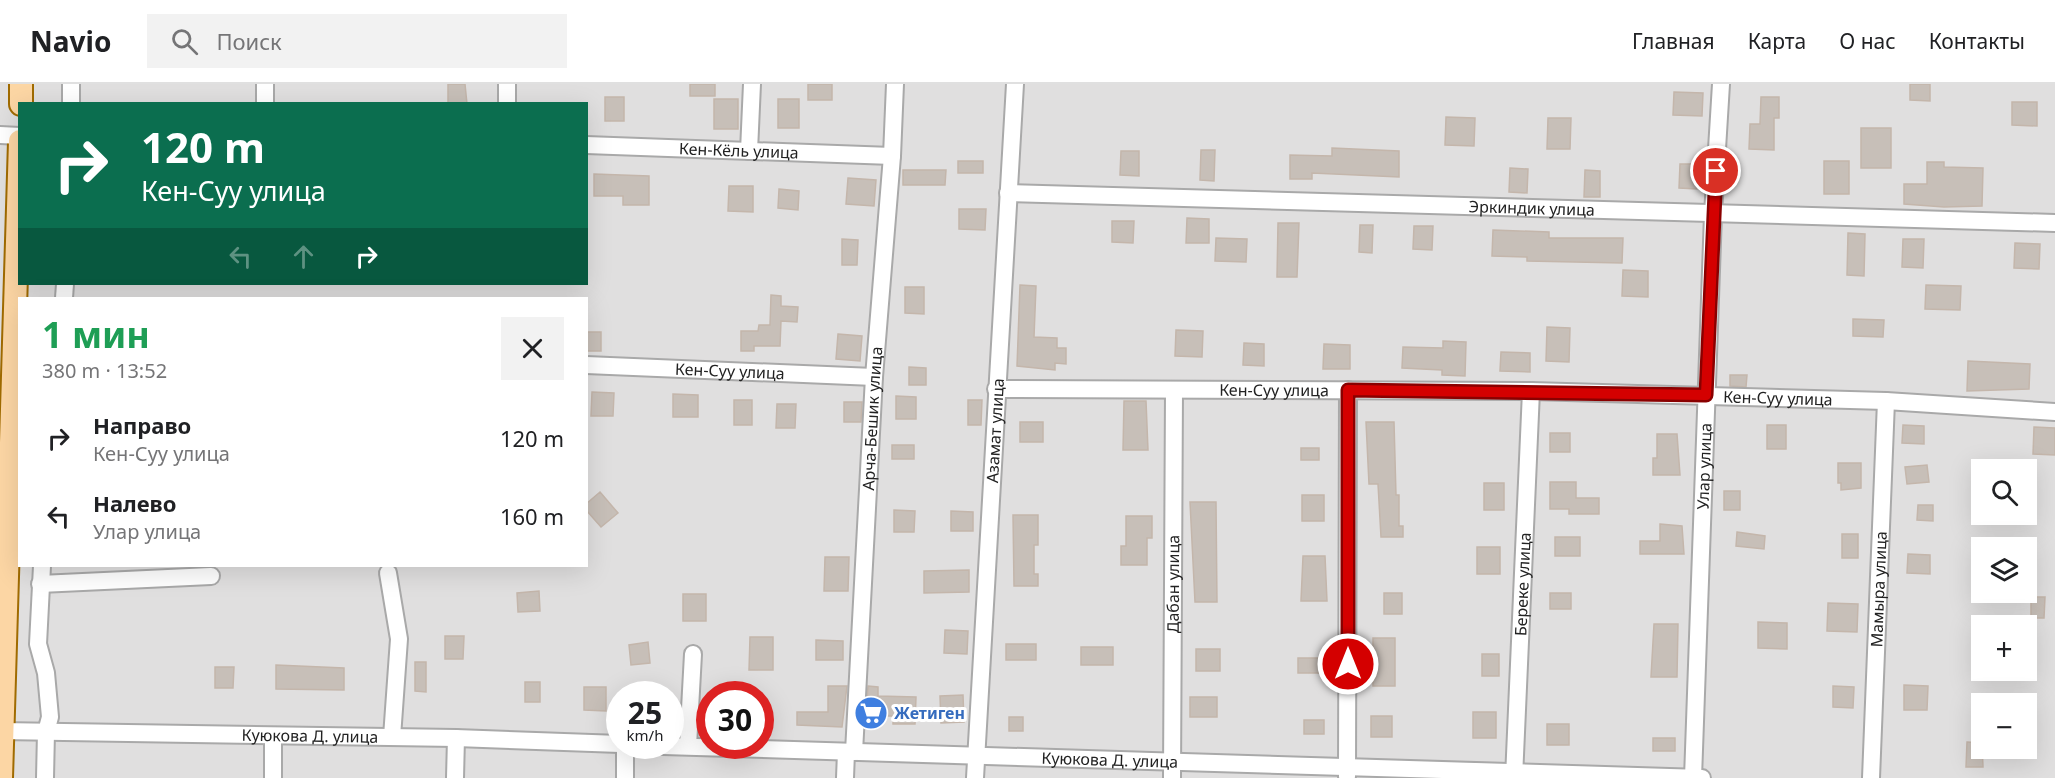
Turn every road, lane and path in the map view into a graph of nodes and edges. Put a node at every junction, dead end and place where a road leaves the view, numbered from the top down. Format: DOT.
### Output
graph roads {
  1 [pos="21,84"];
  2 [pos="71,84"];
  3 [pos="265,84"];
  4 [pos="507,84"];
  5 [pos="752,84"];
  6 [pos="895,84"];
  7 [pos="1015,84"];
  8 [pos="1722,84"];
  9 [pos="21,102"];
  10 [pos="71,102"];
  11 [pos="265,102"];
  12 [pos="507,102"];
  13 [pos="0,135"];
  14 [pos="18,136"];
  15 [pos="588,146"];
  16 [pos="749,151"];
  17 [pos="892,156"];
  18 [pos="18,184"];
  19 [pos="1008,193"];
  20 [pos="1713,214"];
  21 [pos="2055,223"];
  22 [pos="10,357"];
  23 [pos="588,365"];
  24 [pos="874,377"];
  25 [pos="996,389"];
  26 [pos="1348,390"];
  27 [pos="1174,391"];
  28 [pos="1531,391"];
  29 [pos="1706,395"];
  30 [pos="1886,401"];
  31 [pos="2055,412"];
  32 [pos="42,567"];
  33 [pos="388,573"];
  34 [pos="211,576"];
  35 [pos="40,584"];
  36 [pos="693,654"];
  37 [pos="1,731"];
  38 [pos="46,732"];
  39 [pos="273,736"];
  40 [pos="392,737"];
  41 [pos="456,738"];
  42 [pos="606,743"];
  43 [pos="684,746"];
  44 [pos="688,746"];
  45 [pos="850,752"];
  46 [pos="976,757"];
  47 [pos="625,759"];
  48 [pos="1172,770"];
  49 [pos="1347,772"];
  50 [pos="1514,775"];
  51 [pos="1,778"];
  52 [pos="45,778"];
  53 [pos="273,778"];
  54 [pos="455,778"];
  55 [pos="625,778"];
  56 [pos="845,778"];
  57 [pos="975,778"];
  58 [pos="1693,778"];
  59 [pos="1702,778"];
  60 [pos="1871,778"];
  1 -- 9 [label="main road"];
  2 -- 10 [label="street"];
  3 -- 11 [label="street"];
  4 -- 12 [label="street"];
  5 -- 16 [label="street"];
  6 -- 17 [label="street, Арча-Бешик улица"];
  7 -- 19 [label="street, Азамат улица"];
  8 -- 20 [label="street, Улар улица"];
  13 -- 14 [label="street"];
  15 -- 16 [label="street, Кен-Кёль улица"];
  16 -- 17 [label="street, Кен-Кёль улица"];
  17 -- 24 [label="street, Арча-Бешик улица"];
  18 -- 22 [label="main road"];
  19 -- 20 [label="street, Эркиндик улица"];
  19 -- 25 [label="street, Азамат улица"];
  20 -- 21 [label="street, Эркиндик улица"];
  20 -- 29 [label="street, Улар улица"];
  22 -- 37 [label="main road"];
  23 -- 24 [label="street, Кен-Суу улица"];
  24 -- 45 [label="street, Арча-Бешик улица"];
  25 -- 27 [label="street, Кен-Суу улица"];
  25 -- 46 [label="street, Азамат улица"];
  26 -- 27 [label="street, Кен-Суу улица"];
  26 -- 28 [label="street, Кен-Суу улица"];
  26 -- 49 [label="street"];
  27 -- 48 [label="street, Дабан улица"];
  28 -- 29 [label="street, Кен-Суу улица"];
  28 -- 50 [label="street, Береке улица"];
  29 -- 30 [label="street, Кен-Суу улица"];
  29 -- 58 [label="street, Улар улица"];
  30 -- 31 [label="street, Кен-Суу улица"];
  30 -- 60 [label="street, Мамыра улица"];
  32 -- 35 [label="street"];
  33 -- 40 [label="street"];
  34 -- 35 [label="street"];
  35 -- 38 [label="street"];
  36 -- 44 [label="street"];
  37 -- 38 [label="street, Куюкова Д. улица"];
  37 -- 51 [label="main road"];
  38 -- 39 [label="street, Куюкова Д. улица"];
  38 -- 52 [label="street"];
  39 -- 40 [label="street, Куюкова Д. улица"];
  39 -- 53 [label="street"];
  40 -- 41 [label="street, Куюкова Д. улица"];
  41 -- 42 [label="street, Куюкова Д. улица"];
  41 -- 54 [label="street"];
  43 -- 44 [label="street, Куюкова Д. улица"];
  44 -- 45 [label="street, Куюкова Д. улица"];
  45 -- 46 [label="street, Куюкова Д. улица"];
  45 -- 56 [label="street, Арча-Бешик улица"];
  46 -- 48 [label="street, Куюкова Д. улица"];
  46 -- 57 [label="street, Азамат улица"];
  47 -- 55 [label="street"];
  48 -- 49 [label="street, Куюкова Д. улица"];
  49 -- 50 [label="street, Куюкова Д. улица"];
  50 -- 58 [label="street, Куюкова Д. улица"];
  58 -- 59 [label="street, Куюкова Д. улица"];
}
